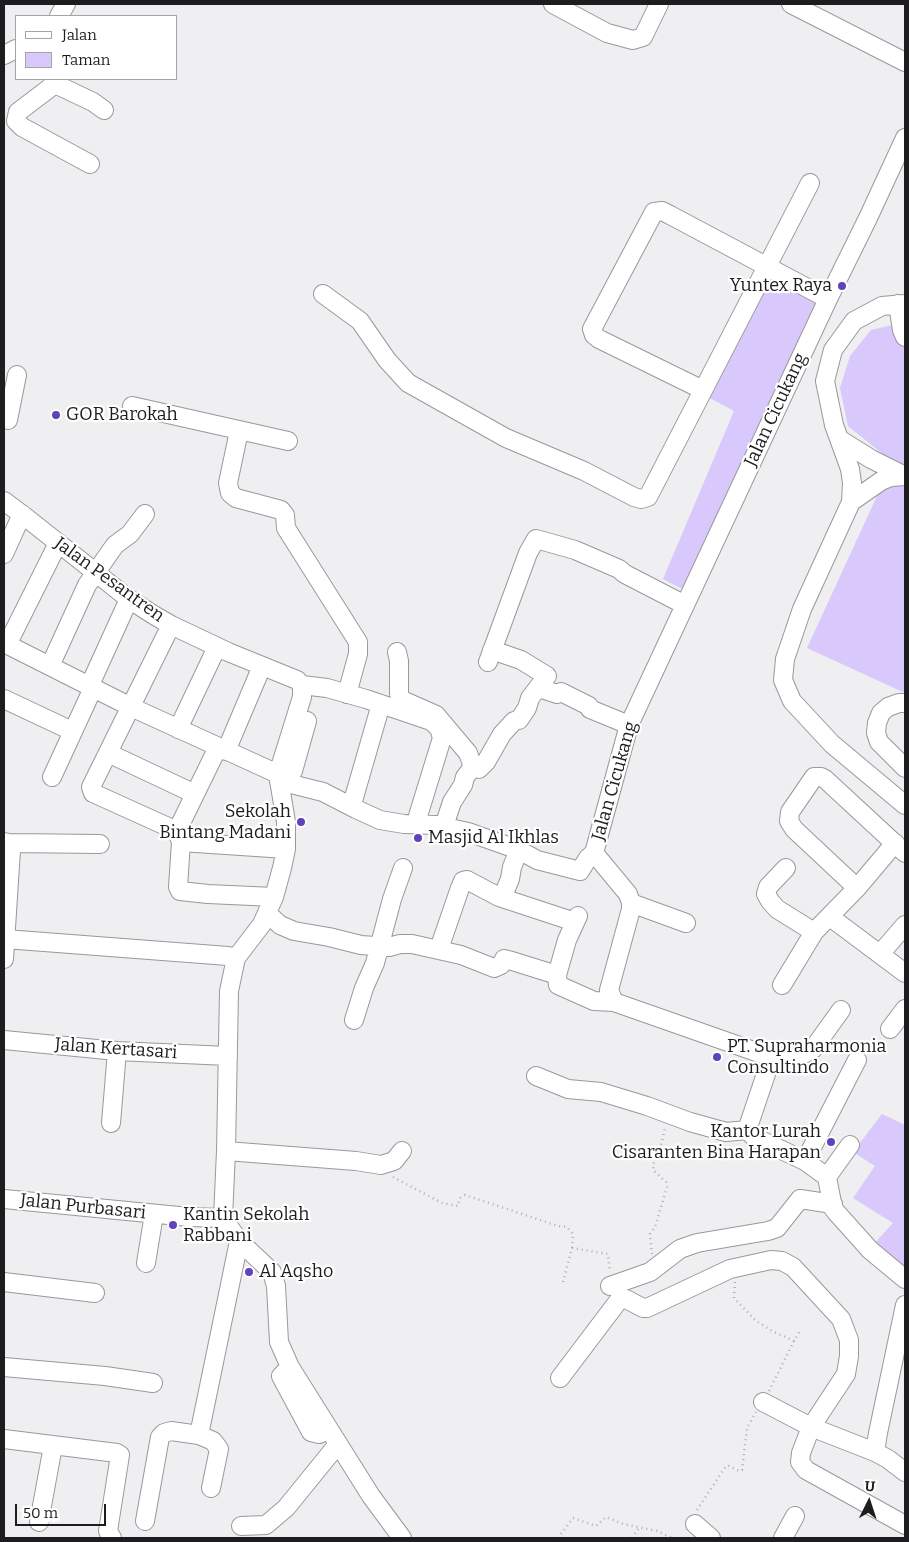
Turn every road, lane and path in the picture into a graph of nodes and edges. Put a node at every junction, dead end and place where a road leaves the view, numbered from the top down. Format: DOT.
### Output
graph roads {
  1 [pos="66,4"];
  2 [pos="553,4"];
  3 [pos="659,4"];
  4 [pos="791,4"];
  5 [pos="60,15"];
  6 [pos="905,62"];
  7 [pos="54,81"];
  8 [pos="104,110"];
  9 [pos="905,138"];
  10 [pos="90,164"];
  11 [pos="810,183"];
  12 [pos="767,267"];
  13 [pos="323,294"];
  14 [pos="828,299"];
  15 [pos="902,304"];
  16 [pos="905,337"];
  17 [pos="17,374"];
  18 [pos="703,390"];
  19 [pos="8,395"];
  20 [pos="132,406"];
  21 [pos="8,420"];
  22 [pos="239,431"];
  23 [pos="839,439"];
  24 [pos="288,441"];
  25 [pos="905,476"];
  26 [pos="4,501"];
  27 [pos="852,502"];
  28 [pos="22,514"];
  29 [pos="144,514"];
  30 [pos="58,543"];
  31 [pos="4,554"];
  32 [pos="96,572"];
  33 [pos="129,599"];
  34 [pos="685,605"];
  35 [pos="171,625"];
  36 [pos="6,644"];
  37 [pos="217,647"];
  38 [pos="396,652"];
  39 [pos="50,666"];
  40 [pos="262,666"];
  41 [pos="309,686"];
  42 [pos="91,688"];
  43 [pos="539,688"];
  44 [pos="347,694"];
  45 [pos="4,699"];
  46 [pos="905,702"];
  47 [pos="381,704"];
  48 [pos="12,707"];
  49 [pos="131,707"];
  50 [pos="629,725"];
  51 [pos="178,729"];
  52 [pos="72,732"];
  53 [pos="222,749"];
  54 [pos="108,753"];
  55 [pos="473,767"];
  56 [pos="905,768"];
  57 [pos="283,775"];
  58 [pos="52,776"];
  59 [pos="195,794"];
  60 [pos="354,801"];
  61 [pos="905,805"];
  62 [pos="418,816"];
  63 [pos="444,826"];
  64 [pos="179,836"];
  65 [pos="6,842"];
  66 [pos="100,844"];
  67 [pos="900,848"];
  68 [pos="286,849"];
  69 [pos="519,850"];
  70 [pos="594,853"];
  71 [pos="403,868"];
  72 [pos="786,868"];
  73 [pos="857,888"];
  74 [pos="274,897"];
  75 [pos="502,898"];
  76 [pos="631,902"];
  77 [pos="267,913"];
  78 [pos="830,917"];
  79 [pos="686,923"];
  80 [pos="905,925"];
  81 [pos="814,932"];
  82 [pos="5,939"];
  83 [pos="380,947"];
  84 [pos="439,949"];
  85 [pos="880,954"];
  86 [pos="236,958"];
  87 [pos="4,959"];
  88 [pos="905,973"];
  89 [pos="557,976"];
  90 [pos="782,985"];
  91 [pos="614,1002"];
  92 [pos="905,1009"];
  93 [pos="841,1010"];
  94 [pos="354,1020"];
  95 [pos="890,1029"];
  96 [pos="4,1040"];
  97 [pos="117,1051"];
  98 [pos="228,1056"];
  99 [pos="768,1059"];
  100 [pos="857,1060"];
  101 [pos="536,1076"];
  102 [pos="668,1114"];
  103 [pos="111,1122"];
  104 [pos="747,1130"];
  105 [pos="850,1145"];
  106 [pos="226,1151"];
  107 [pos="402,1151"];
  108 [pos="805,1160"];
  109 [pos="370,1164"];
  110 [pos="826,1177"];
  111 [pos="4,1199"];
  112 [pos="832,1204"];
  113 [pos="154,1214"];
  114 [pos="223,1218"];
  115 [pos="239,1241"];
  116 [pos="572,1248"];
  117 [pos="146,1263"];
  118 [pos="746,1266"];
  119 [pos="656,1268"];
  120 [pos="905,1279"];
  121 [pos="4,1282"];
  122 [pos="563,1282"];
  123 [pos="610,1286"];
  124 [pos="95,1293"];
  125 [pos="905,1306"];
  126 [pos="800,1331"];
  127 [pos="794,1342"];
  128 [pos="4,1367"];
  129 [pos="560,1378"];
  130 [pos="153,1383"];
  131 [pos="762,1402"];
  132 [pos="811,1427"];
  133 [pos="199,1435"];
  134 [pos="333,1437"];
  135 [pos="4,1439"];
  136 [pos="53,1446"];
  137 [pos="875,1452"];
  138 [pos="905,1472"];
  139 [pos="211,1488"];
  140 [pos="795,1516"];
  141 [pos="695,1518"];
  142 [pos="145,1521"];
  143 [pos="39,1522"];
  144 [pos="905,1525"];
  145 [pos="241,1526"];
  146 [pos="639,1528"];
  147 [pos="112,1538"];
  148 [pos="402,1538"];
  149 [pos="558,1538"];
  150 [pos="632,1538"];
  151 [pos="672,1538"];
  152 [pos="711,1538"];
  153 [pos="783,1538"];
  1 -- 5 [label="street"];
  2 -- 3 [label="street"];
  4 -- 6 [label="street"];
  7 -- 8 [label="street"];
  7 -- 10 [label="street"];
  9 -- 14 [label="street, Jalan Cicukang"];
  11 -- 12 [label="street"];
  12 -- 14 [label="street"];
  12 -- 18 [label="street"];
  12 -- 18 [label="street"];
  13 -- 18 [label="street"];
  14 -- 34 [label="street, Jalan Cicukang"];
  15 -- 16 [label="street"];
  15 -- 23 [label="street"];
  17 -- 19 [label="street"];
  19 -- 21 [label="street"];
  20 -- 22 [label="street"];
  22 -- 24 [label="street"];
  22 -- 44 [label="street"];
  23 -- 25 [label="street"];
  23 -- 27 [label="street"];
  25 -- 27 [label="street"];
  26 -- 28 [label="street, Jalan Pesantren"];
  27 -- 61 [label="street"];
  28 -- 30 [label="street, Jalan Pesantren"];
  28 -- 31 [label="street"];
  29 -- 32 [label="street"];
  30 -- 32 [label="street, Jalan Pesantren"];
  30 -- 36 [label="street"];
  32 -- 33 [label="street, Jalan Pesantren"];
  32 -- 39 [label="street"];
  33 -- 35 [label="street, Jalan Pesantren"];
  33 -- 42 [label="street"];
  34 -- 43 [label="street"];
  34 -- 50 [label="street, Jalan Cicukang"];
  35 -- 37 [label="street, Jalan Pesantren"];
  35 -- 49 [label="street"];
  36 -- 39 [label="street"];
  37 -- 40 [label="street, Jalan Pesantren"];
  37 -- 51 [label="street"];
  38 -- 55 [label="street"];
  39 -- 42 [label="street"];
  40 -- 41 [label="street, Jalan Pesantren"];
  40 -- 53 [label="street"];
  41 -- 44 [label="street, Jalan Pesantren"];
  41 -- 57 [label="street"];
  42 -- 49 [label="street"];
  42 -- 52 [label="street"];
  43 -- 50 [label="street"];
  43 -- 55 [label="street"];
  44 -- 47 [label="street, Jalan Pesantren"];
  45 -- 48 [label="street"];
  46 -- 56 [label="street"];
  47 -- 60 [label="street"];
  47 -- 62 [label="street, Jalan Pesantren"];
  48 -- 52 [label="street"];
  49 -- 51 [label="street"];
  49 -- 54 [label="street"];
  50 -- 70 [label="street, Jalan Cicukang"];
  51 -- 53 [label="street"];
  52 -- 58 [label="street"];
  53 -- 57 [label="street"];
  53 -- 59 [label="street"];
  54 -- 59 [label="street"];
  54 -- 64 [label="street"];
  55 -- 63 [label="street"];
  57 -- 63 [label="street"];
  57 -- 68 [label="street"];
  59 -- 64 [label="street"];
  63 -- 69 [label="street"];
  64 -- 68 [label="street"];
  64 -- 74 [label="street"];
  65 -- 66 [label="street"];
  65 -- 82 [label="street"];
  67 -- 73 [label="street"];
  67 -- 73 [label="street"];
  68 -- 74 [label="street"];
  69 -- 70 [label="street"];
  69 -- 75 [label="street"];
  70 -- 76 [label="street, Jalan Cicukang"];
  71 -- 83 [label="street"];
  72 -- 81 [label="street"];
  73 -- 78 [label="street"];
  74 -- 77 [label="street"];
  75 -- 84 [label="street"];
  75 -- 89 [label="street"];
  76 -- 79 [label="street"];
  76 -- 91 [label="street"];
  77 -- 83 [label="street"];
  77 -- 86 [label="street"];
  78 -- 81 [label="street"];
  78 -- 85 [label="street"];
  80 -- 85 [label="street"];
  81 -- 90 [label="street"];
  82 -- 86 [label="street"];
  82 -- 87 [label="street"];
  83 -- 84 [label="street"];
  83 -- 94 [label="street"];
  84 -- 89 [label="street"];
  85 -- 88 [label="street"];
  86 -- 98 [label="street"];
  89 -- 91 [label="street"];
  91 -- 99 [label="street"];
  92 -- 95 [label="street"];
  93 -- 99 [label="street"];
  96 -- 97 [label="street, Jalan Kertasari"];
  97 -- 98 [label="street, Jalan Kertasari"];
  97 -- 103 [label="street"];
  98 -- 106 [label="street"];
  99 -- 104 [label="street"];
  100 -- 108 [label="street"];
  101 -- 102 [label="street"];
  102 -- 104 [label="street"];
  102 -- 119 [label="path"];
  104 -- 108 [label="street"];
  105 -- 110 [label="street"];
  106 -- 109 [label="street"];
  106 -- 114 [label="street"];
  107 -- 109 [label="street"];
  108 -- 110 [label="street"];
  109 -- 116 [label="path"];
  110 -- 112 [label="street"];
  111 -- 113 [label="street, Jalan Purbasari"];
  112 -- 119 [label="street"];
  112 -- 120 [label="street"];
  113 -- 114 [label="street, Jalan Purbasari"];
  113 -- 117 [label="street"];
  114 -- 115 [label="street"];
  115 -- 133 [label="street"];
  115 -- 134 [label="street"];
  116 -- 122 [label="path"];
  116 -- 123 [label="path"];
  118 -- 127 [label="path"];
  118 -- 129 [label="street"];
  118 -- 132 [label="street"];
  119 -- 123 [label="street"];
  121 -- 124 [label="street"];
  125 -- 137 [label="street"];
  126 -- 127 [label="path"];
  127 -- 131 [label="path"];
  128 -- 130 [label="street"];
  131 -- 132 [label="street"];
  131 -- 141 [label="path"];
  132 -- 137 [label="street"];
  132 -- 144 [label="street"];
  133 -- 139 [label="street"];
  133 -- 142 [label="street"];
  134 -- 145 [label="street"];
  134 -- 148 [label="street"];
  135 -- 136 [label="street"];
  136 -- 143 [label="street"];
  136 -- 147 [label="street"];
  137 -- 138 [label="street"];
  140 -- 153 [label="street"];
  141 -- 152 [label="street"];
  146 -- 149 [label="path"];
  146 -- 150 [label="path"];
  146 -- 151 [label="path"];
}
